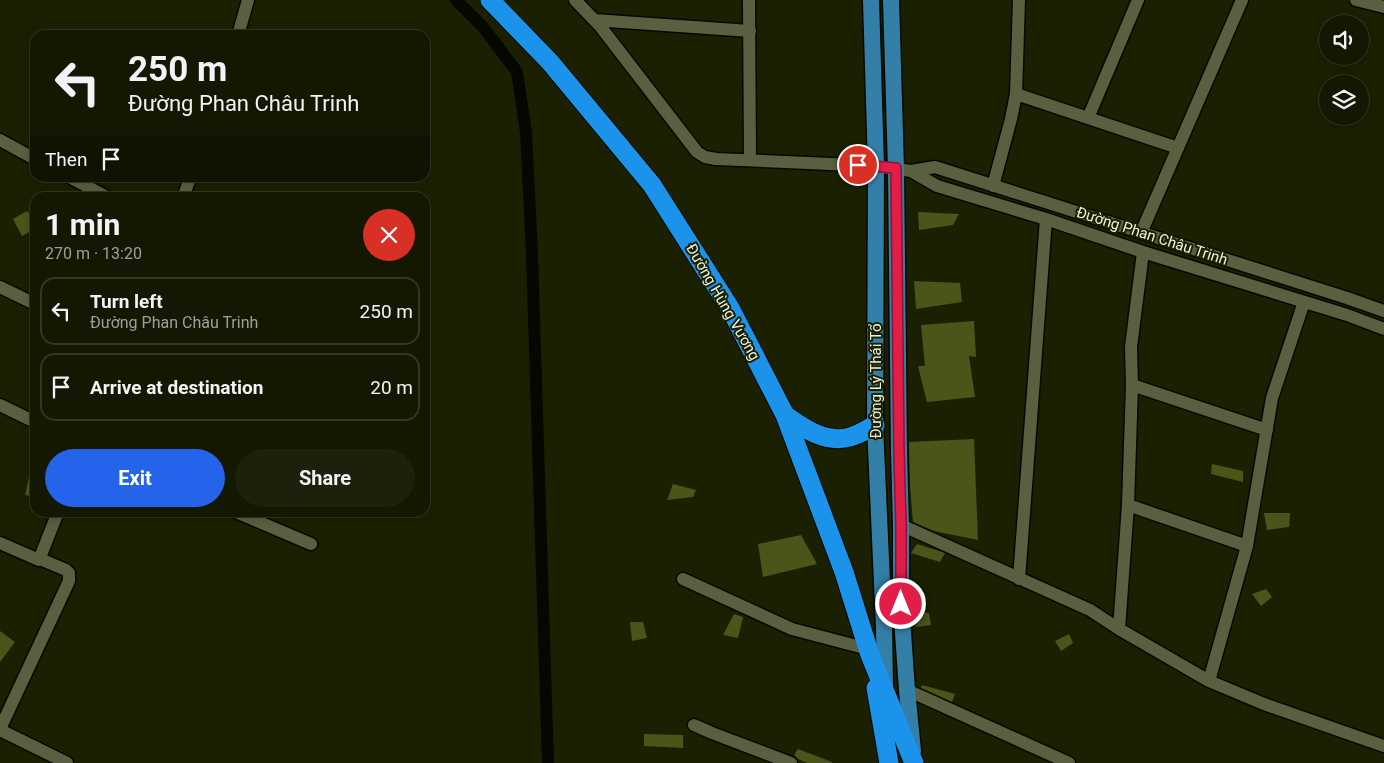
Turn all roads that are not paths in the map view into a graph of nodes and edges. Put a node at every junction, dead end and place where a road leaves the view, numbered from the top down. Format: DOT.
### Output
graph roads {
  1 [pos="248,0"];
  2 [pos="490,0"];
  3 [pos="575,0"];
  4 [pos="749,0"];
  5 [pos="871,0"];
  6 [pos="891,0"];
  7 [pos="1019,0"];
  8 [pos="1138,0"];
  9 [pos="1242,0"];
  10 [pos="1356,0"];
  11 [pos="1384,7"];
  12 [pos="594,20"];
  13 [pos="239,30"];
  14 [pos="750,31"];
  15 [pos="1016,94"];
  16 [pos="1088,118"];
  17 [pos="0,140"];
  18 [pos="1178,148"];
  19 [pos="30,156"];
  20 [pos="750,160"];
  21 [pos="876,166"];
  22 [pos="904,169"];
  23 [pos="79,182"];
  24 [pos="993,186"];
  25 [pos="98,192"];
  26 [pos="1046,219"];
  27 [pos="1141,233"];
  28 [pos="1143,252"];
  29 [pos="1224,259"];
  30 [pos="1219,275"];
  31 [pos="0,286"];
  32 [pos="30,301"];
  33 [pos="1304,302"];
  34 [pos="1384,311"];
  35 [pos="1384,329"];
  36 [pos="1132,385"];
  37 [pos="0,405"];
  38 [pos="784,415"];
  39 [pos="30,420"];
  40 [pos="875,425"];
  41 [pos="1267,430"];
  42 [pos="876,453"];
  43 [pos="899,453"];
  44 [pos="1128,505"];
  45 [pos="56,517"];
  46 [pos="248,517"];
  47 [pos="901,525"];
  48 [pos="0,543"];
  49 [pos="310,544"];
  50 [pos="1247,546"];
  51 [pos="40,559"];
  52 [pos="683,579"];
  53 [pos="1019,579"];
  54 [pos="1119,629"];
  55 [pos="869,652"];
  56 [pos="1209,681"];
  57 [pos="907,690"];
  58 [pos="885,691"];
  59 [pos="694,725"];
  60 [pos="0,730"];
  61 [pos="1384,746"];
  62 [pos="889,762"];
  63 [pos="914,762"];
  64 [pos="67,763"];
  65 [pos="791,763"];
  66 [pos="1069,763"];
  1 -- 13 [label="street"];
  2 -- 38 [label="highway, Đường Hùng Vương"];
  3 -- 12 [label="street, Đường Phan Châu Trinh"];
  4 -- 14 [label="street"];
  5 -- 21 [label="main road, Đường Lý Thái Tổ"];
  6 -- 22 [label="main road, Đường Lý Thái Tổ"];
  7 -- 15 [label="street"];
  8 -- 16 [label="street"];
  9 -- 18 [label="street"];
  10 -- 11 [label="street"];
  12 -- 14 [label="street"];
  12 -- 20 [label="street, Đường Phan Châu Trinh"];
  14 -- 20 [label="street"];
  15 -- 16 [label="street"];
  15 -- 24 [label="street"];
  16 -- 18 [label="street"];
  17 -- 19 [label="street"];
  18 -- 27 [label="street"];
  20 -- 21 [label="street, Đường Phan Châu Trinh"];
  21 -- 22 [label="street, Đường Phan Châu Trinh"];
  21 -- 40 [label="main road, Đường Lý Thái Tổ"];
  22 -- 24 [label="street, Đường Phan Châu Trinh"];
  22 -- 26 [label="street, Đường Phan Châu Trinh"];
  22 -- 43 [label="main road, Đường Lý Thái Tổ"];
  23 -- 25 [label="street"];
  24 -- 27 [label="street, Đường Phan Châu Trinh"];
  26 -- 28 [label="street, Đường Phan Châu Trinh"];
  26 -- 53 [label="street"];
  27 -- 29 [label="street, Đường Phan Châu Trinh"];
  28 -- 30 [label="street, Đường Phan Châu Trinh"];
  28 -- 36 [label="street"];
  29 -- 30 [label="street"];
  29 -- 34 [label="street, Đường Phan Châu Trinh"];
  30 -- 33 [label="street, Đường Phan Châu Trinh"];
  31 -- 32 [label="street"];
  33 -- 35 [label="street, Đường Phan Châu Trinh"];
  33 -- 41 [label="street"];
  36 -- 41 [label="street"];
  36 -- 44 [label="street"];
  37 -- 39 [label="street"];
  38 -- 40 [label="highway"];
  38 -- 55 [label="highway, Đường Hùng Vương"];
  40 -- 42 [label="main road, Đường Lý Thái Tổ"];
  41 -- 50 [label="street"];
  42 -- 43 [label="main road"];
  42 -- 58 [label="main road, Đường Lý Thái Tổ"];
  43 -- 47 [label="main road, Đường Lý Thái Tổ"];
  44 -- 50 [label="street"];
  44 -- 54 [label="street"];
  45 -- 51 [label="street"];
  46 -- 49 [label="street"];
  47 -- 53 [label="street"];
  47 -- 57 [label="main road, Đường Lý Thái Tổ"];
  48 -- 51 [label="street"];
  50 -- 56 [label="street"];
  51 -- 60 [label="street"];
  52 -- 55 [label="street"];
  53 -- 54 [label="street"];
  54 -- 56 [label="street"];
  55 -- 58 [label="highway, Đường Hùng Vương"];
  55 -- 62 [label="highway, Đường Hùng Vương"];
  56 -- 61 [label="street"];
  57 -- 63 [label="main road, Đường Lý Thái Tổ"];
  57 -- 66 [label="street"];
  58 -- 62 [label="main road, Đường Lý Thái Tổ"];
  58 -- 63 [label="highway, Đường Hùng Vương"];
  59 -- 65 [label="street"];
  60 -- 64 [label="street"];
}
